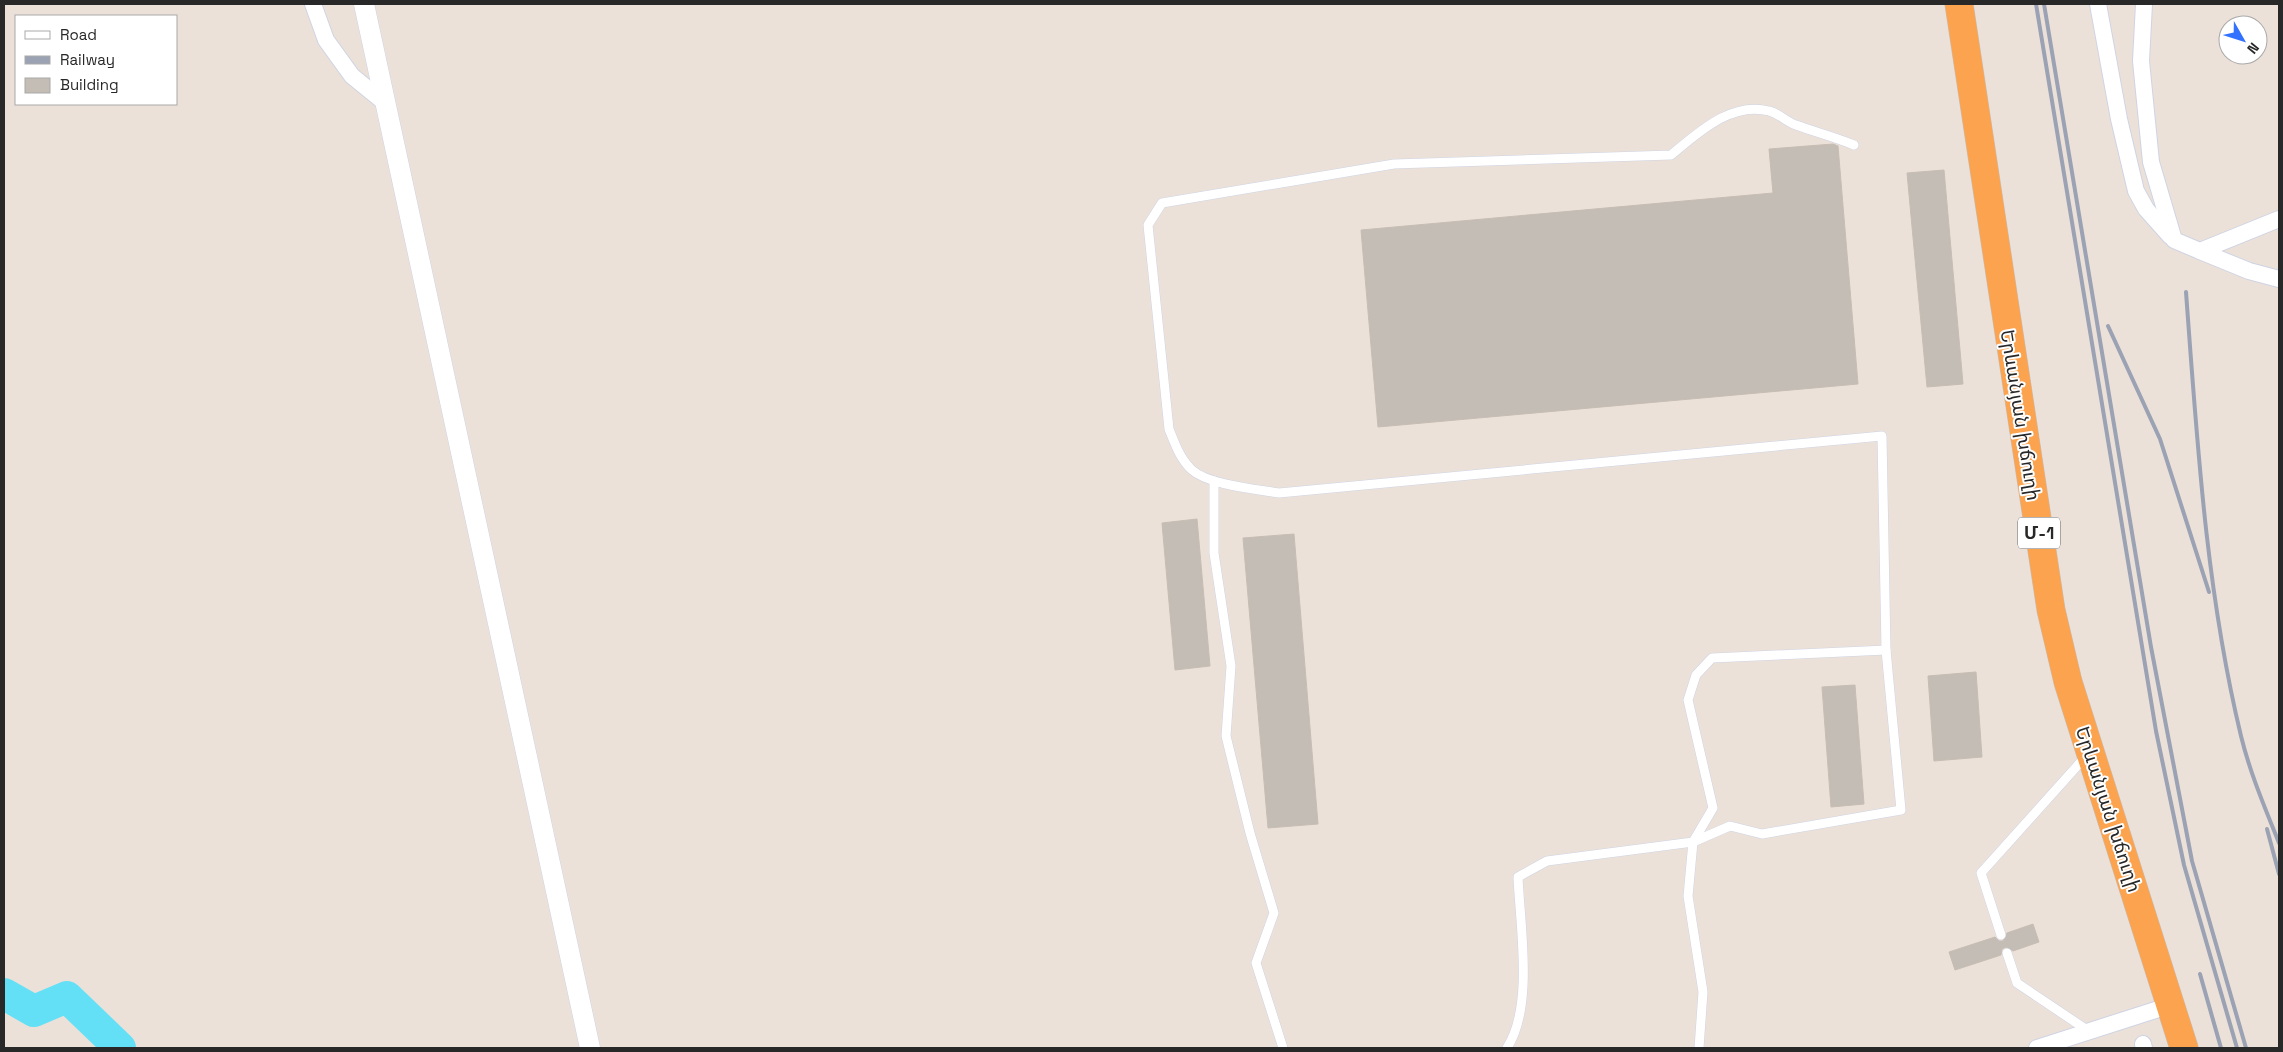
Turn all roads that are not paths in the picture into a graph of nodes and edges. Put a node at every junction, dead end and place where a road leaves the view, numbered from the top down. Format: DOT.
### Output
graph roads {
  1 [pos="313,4"];
  2 [pos="364,4"];
  3 [pos="1958,4"];
  4 [pos="2098,4"];
  5 [pos="2144,4"];
  6 [pos="384,102"];
  7 [pos="1854,144"];
  8 [pos="2279,219"];
  9 [pos="2174,240"];
  10 [pos="2200,251"];
  11 [pos="2279,279"];
  12 [pos="1214,481"];
  13 [pos="1886,650"];
  14 [pos="2090,752"];
  15 [pos="1693,842"];
  16 [pos="2001,935"];
  17 [pos="2007,953"];
  18 [pos="2171,1005"];
  19 [pos="2090,1032"];
  20 [pos="590,1048"];
  21 [pos="1283,1048"];
  22 [pos="1507,1048"];
  23 [pos="1699,1048"];
  24 [pos="2037,1048"];
  25 [pos="2184,1048"];
  1 -- 6 [label="street"];
  2 -- 6 [label="street"];
  3 -- 14 [label="highway, Երևանյան խճուղի / Մ-1"];
  4 -- 9 [label="street"];
  5 -- 9 [label="street"];
  6 -- 20 [label="street"];
  7 -- 12 [label="lane"];
  8 -- 10 [label="street"];
  9 -- 10 [label="street"];
  10 -- 11 [label="street"];
  12 -- 13 [label="lane"];
  12 -- 21 [label="lane"];
  13 -- 15 [label="lane"];
  13 -- 15 [label="lane"];
  14 -- 16 [label="lane"];
  14 -- 18 [label="highway, Երևանյան խճուղի / Մ-1"];
  15 -- 22 [label="lane"];
  15 -- 23 [label="lane"];
  17 -- 19 [label="lane"];
  18 -- 19 [label="street"];
  18 -- 25 [label="highway, Երևանյան խճուղի / Մ-1"];
  19 -- 24 [label="street"];
}
